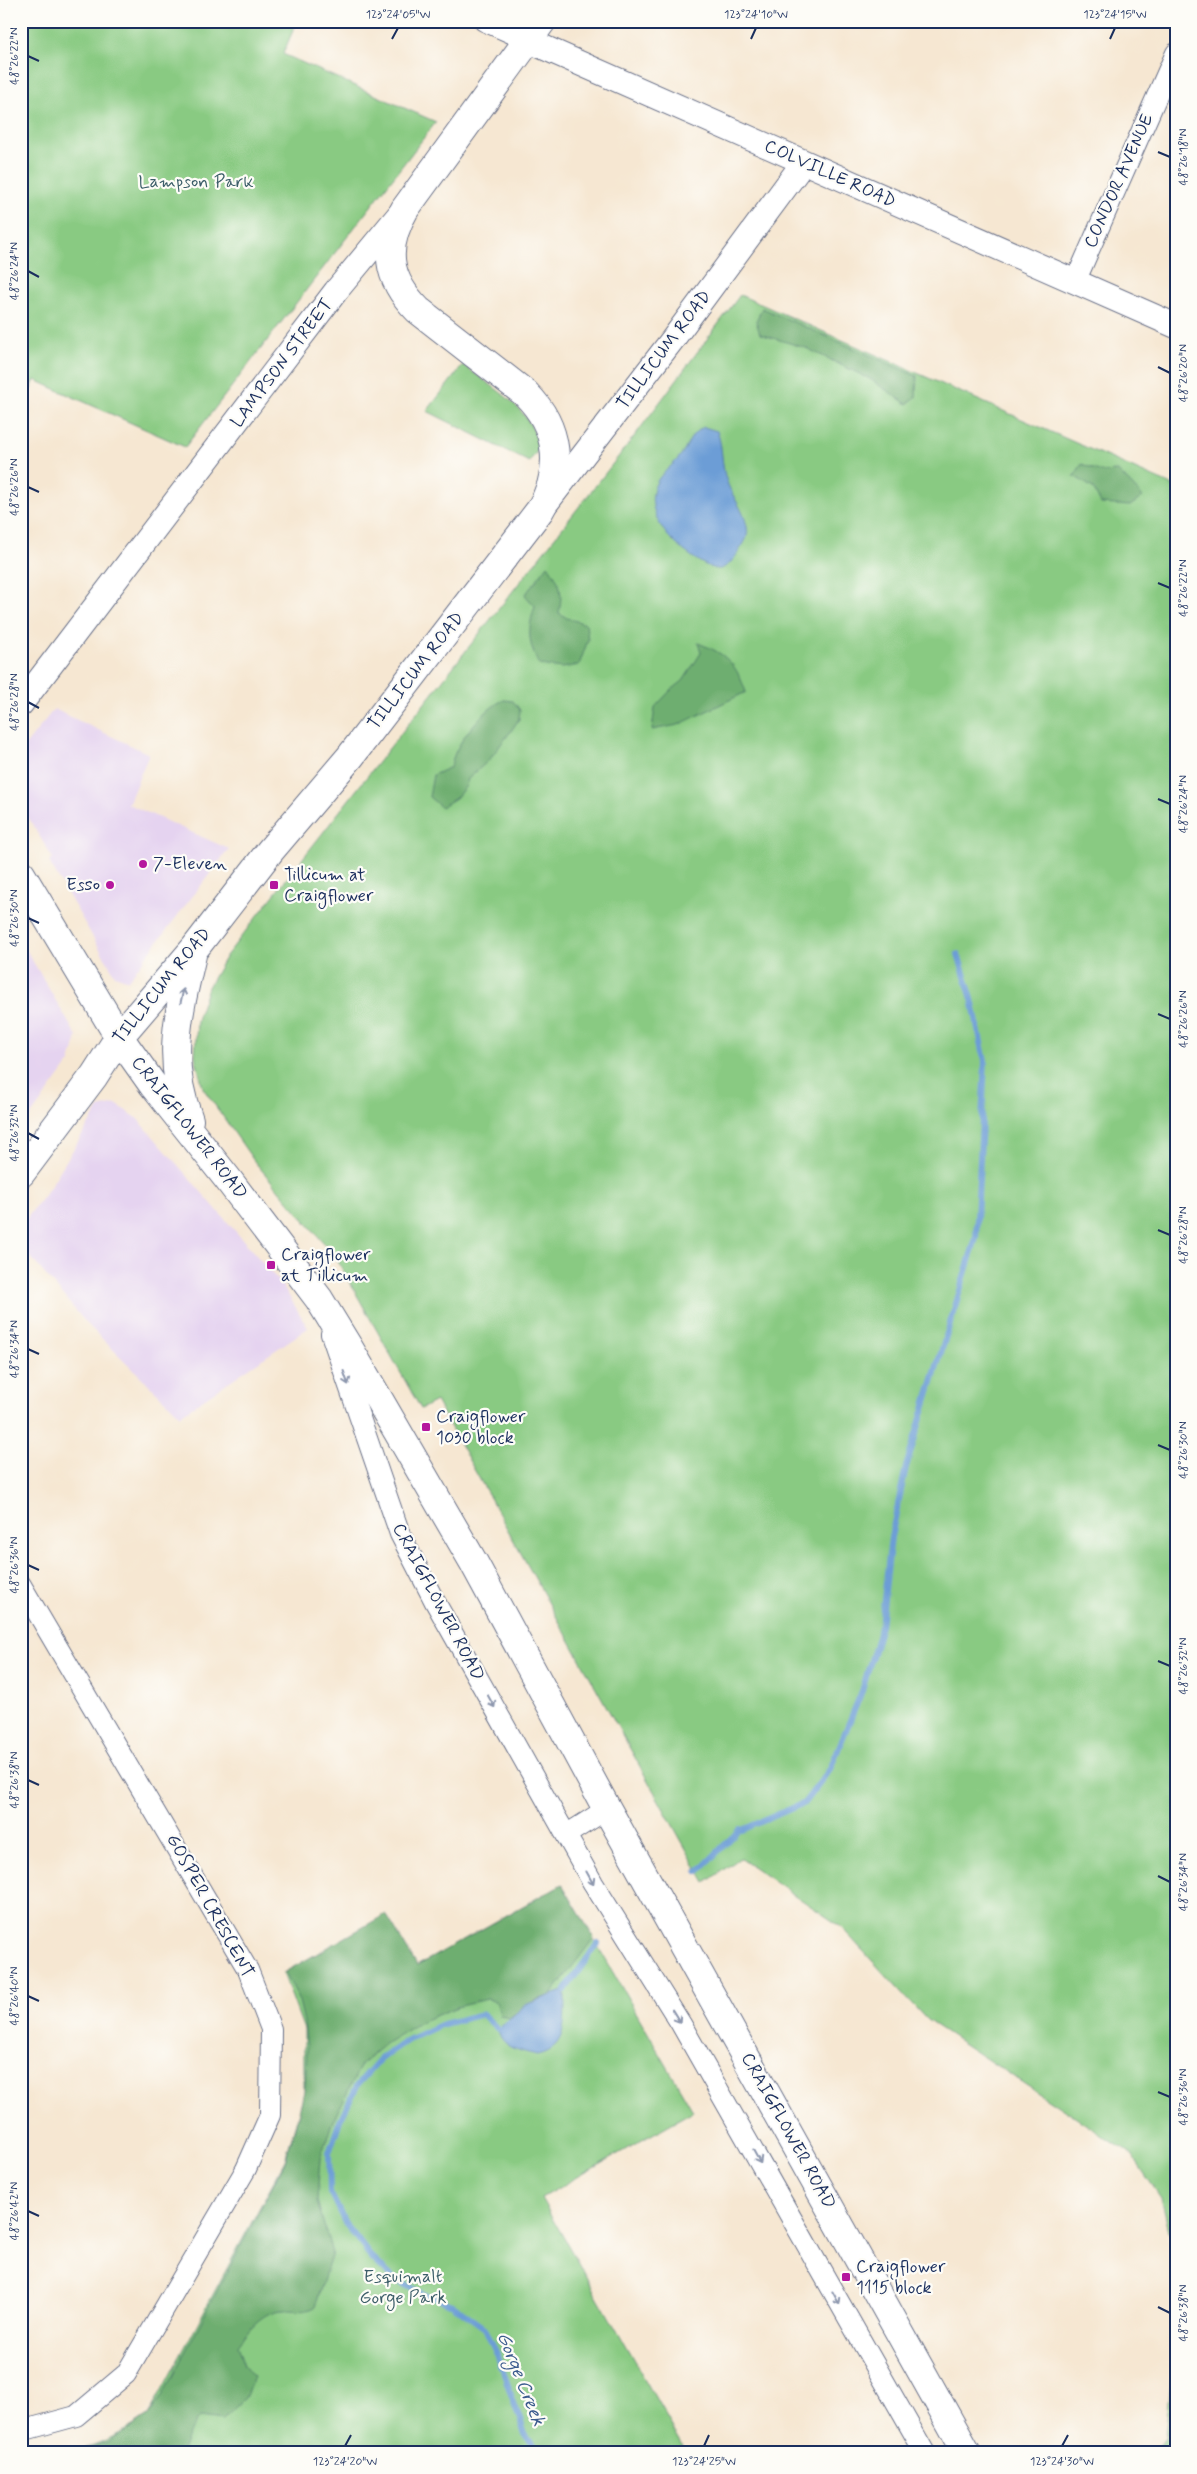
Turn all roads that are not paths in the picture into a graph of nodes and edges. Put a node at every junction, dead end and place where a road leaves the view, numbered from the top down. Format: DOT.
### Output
graph roads {
  1 [pos="484,21"];
  2 [pos="535,31"];
  3 [pos="1176,53"];
  4 [pos="804,162"];
  5 [pos="405,209"];
  6 [pos="1075,282"];
  7 [pos="1176,326"];
  8 [pos="540,510"];
  9 [pos="21,704"];
  10 [pos="21,874"];
  11 [pos="194,949"];
  12 [pos="120,1037"];
  13 [pos="214,1162"];
  14 [pos="21,1173"];
  15 [pos="319,1299"];
  16 [pos="21,1585"];
  17 [pos="608,1809"];
  18 [pos="566,1835"];
  19 [pos="21,2431"];
  20 [pos="925,2453"];
  21 [pos="967,2453"];
  1 -- 2 [label="street, COLVILLE ROAD"];
  2 -- 4 [label="street, COLVILLE ROAD"];
  2 -- 5 [label="main road, LAMPSON STREET"];
  3 -- 6 [label="street, CONDOR AVENUE"];
  4 -- 6 [label="street, COLVILLE ROAD"];
  4 -- 8 [label="street, TILLICUM ROAD"];
  5 -- 8 [label="main road"];
  5 -- 9 [label="street, LAMPSON STREET"];
  6 -- 7 [label="street, COLVILLE ROAD"];
  8 -- 11 [label="main road, TILLICUM ROAD"];
  10 -- 12 [label="main road, CRAIGFLOWER ROAD"];
  11 -- 12 [label="main road, TILLICUM ROAD"];
  13 -- 11 [label="main road, one-way"];
  12 -- 13 [label="main road, CRAIGFLOWER ROAD"];
  12 -- 14 [label="main road, TILLICUM ROAD"];
  13 -- 15 [label="main road, CRAIGFLOWER ROAD"];
  15 -- 17 [label="main road, CRAIGFLOWER ROAD"];
  15 -- 18 [label="street, CRAIGFLOWER ROAD, one-way"];
  16 -- 19 [label="street, GOSPER CRESCENT"];
  17 -- 18 [label="street"];
  17 -- 21 [label="main road, CRAIGFLOWER ROAD"];
  18 -- 20 [label="street, CRAIGFLOWER ROAD, one-way"];
}
